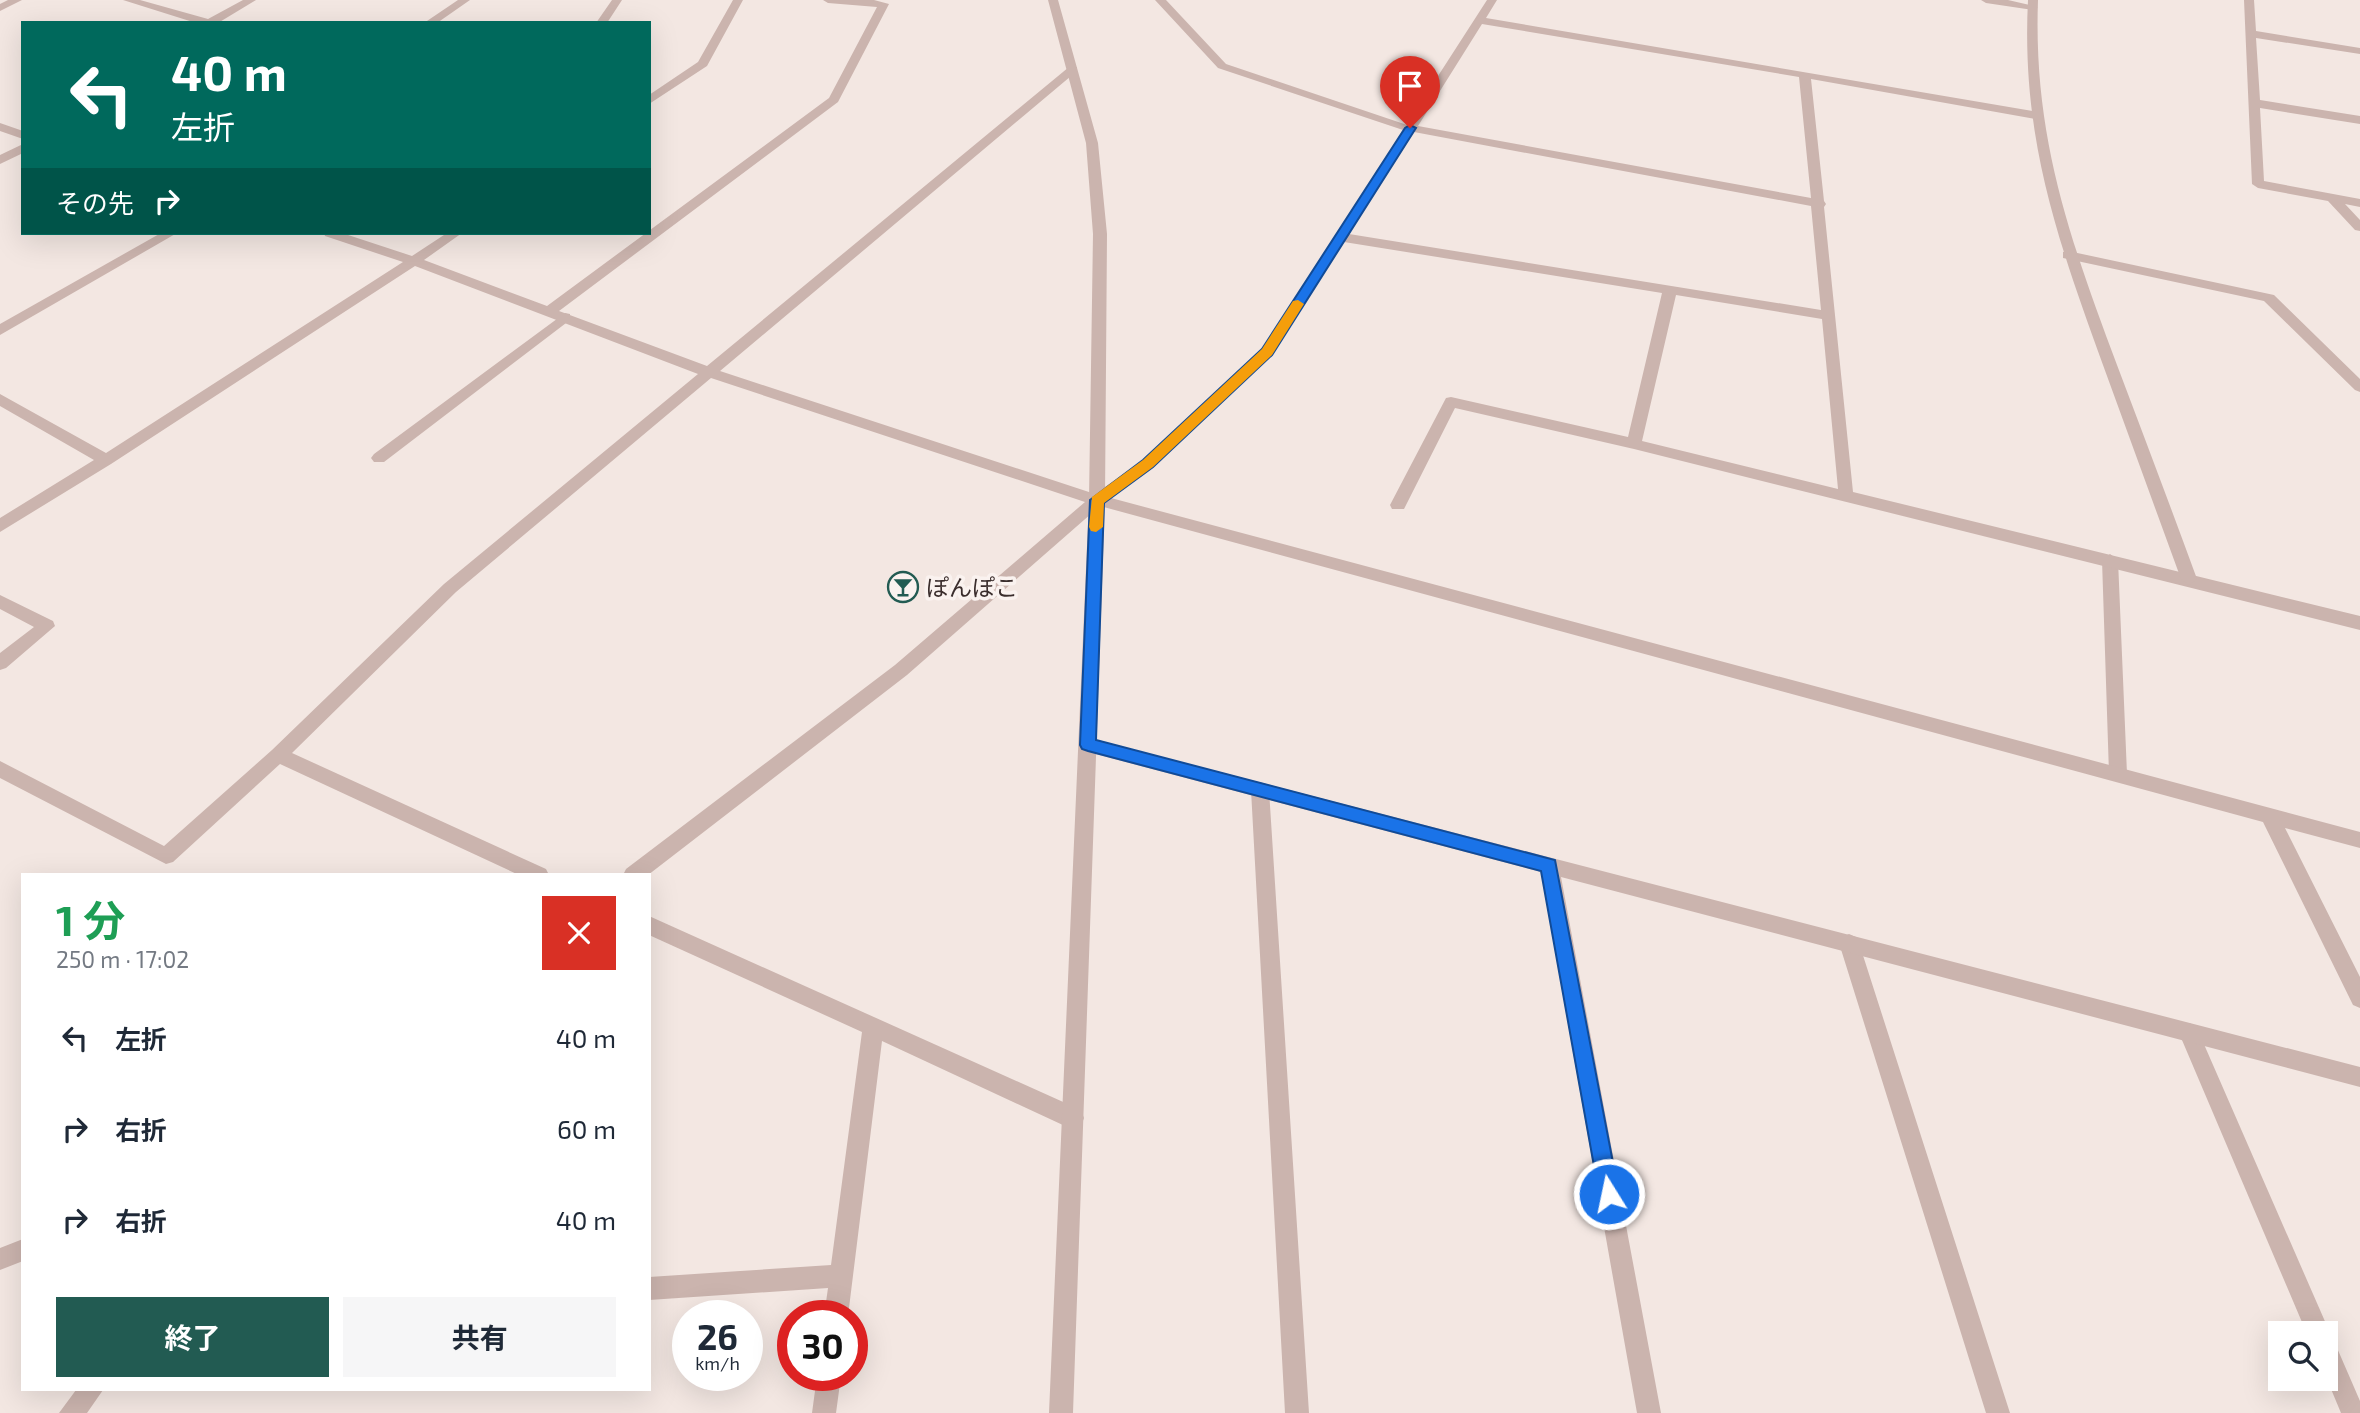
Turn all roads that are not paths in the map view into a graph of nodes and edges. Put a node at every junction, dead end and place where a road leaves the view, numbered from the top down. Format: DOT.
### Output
graph roads {
  1 [pos="17,0"];
  2 [pos="128,0"];
  3 [pos="251,0"];
  4 [pos="465,0"];
  5 [pos="617,0"];
  6 [pos="738,0"];
  7 [pos="828,0"];
  8 [pos="1053,0"];
  9 [pos="1160,0"];
  10 [pos="1492,0"];
  11 [pos="1986,0"];
  12 [pos="2249,0"];
  13 [pos="2033,3"];
  14 [pos="0,8"];
  15 [pos="1479,20"];
  16 [pos="202,21"];
  17 [pos="213,21"];
  18 [pos="432,21"];
  19 [pos="602,21"];
  20 [pos="2251,34"];
  21 [pos="2360,51"];
  22 [pos="1073,69"];
  23 [pos="1805,74"];
  24 [pos="651,100"];
  25 [pos="2254,103"];
  26 [pos="2035,115"];
  27 [pos="2360,120"];
  28 [pos="0,127"];
  29 [pos="1410,128"];
  30 [pos="21,134"];
  31 [pos="21,149"];
  32 [pos="0,160"];
  33 [pos="2332,198"];
  34 [pos="2360,203"];
  35 [pos="1819,204"];
  36 [pos="2360,226"];
  37 [pos="166,235"];
  38 [pos="336,235"];
  39 [pos="453,235"];
  40 [pos="1341,237"];
  41 [pos="2068,255"];
  42 [pos="414,261"];
  43 [pos="1671,290"];
  44 [pos="550,311"];
  45 [pos="1830,316"];
  46 [pos="565,317"];
  47 [pos="0,330"];
  48 [pos="710,373"];
  49 [pos="2360,387"];
  50 [pos="0,399"];
  51 [pos="1634,444"];
  52 [pos="379,458"];
  53 [pos="106,460"];
  54 [pos="1846,496"];
  55 [pos="1097,500"];
  56 [pos="1398,505"];
  57 [pos="0,526"];
  58 [pos="2110,560"];
  59 [pos="2189,579"];
  60 [pos="0,601"];
  61 [pos="2360,623"];
  62 [pos="0,663"];
  63 [pos="1088,745"];
  64 [pos="278,755"];
  65 [pos="0,769"];
  66 [pos="2118,774"];
  67 [pos="1260,790"];
  68 [pos="2269,815"];
  69 [pos="2360,840"];
  70 [pos="1549,865"];
  71 [pos="535,873"];
  72 [pos="636,873"];
  73 [pos="651,926"];
  74 [pos="1849,943"];
  75 [pos="2360,998"];
  76 [pos="873,1027"];
  77 [pos="2189,1033"];
  78 [pos="2360,1077"];
  79 [pos="1073,1118"];
  80 [pos="21,1251"];
  81 [pos="0,1259"];
  82 [pos="841,1276"];
  83 [pos="651,1289"];
  84 [pos="838,1300"];
  85 [pos="2313,1321"];
  86 [pos="2338,1377"];
  87 [pos="90,1391"];
  88 [pos="826,1391"];
  89 [pos="71,1413"];
  90 [pos="824,1413"];
  91 [pos="1061,1413"];
  92 [pos="1297,1413"];
  93 [pos="1649,1413"];
  94 [pos="1998,1413"];
  95 [pos="2353,1413"];
  1 -- 14 [label="street"];
  2 -- 16 [label="street"];
  3 -- 17 [label="street"];
  4 -- 18 [label="street"];
  5 -- 19 [label="street"];
  6 -- 24 [label="street"];
  7 -- 44 [label="street"];
  8 -- 22 [label="street"];
  9 -- 29 [label="street"];
  10 -- 15 [label="street"];
  11 -- 13 [label="street"];
  12 -- 20 [label="street"];
  13 -- 26 [label="street"];
  15 -- 23 [label="street"];
  15 -- 29 [label="street"];
  20 -- 21 [label="street"];
  20 -- 25 [label="street"];
  22 -- 48 [label="street"];
  22 -- 55 [label="street"];
  23 -- 26 [label="street"];
  23 -- 35 [label="street"];
  25 -- 27 [label="street"];
  25 -- 33 [label="street"];
  26 -- 41 [label="street"];
  28 -- 30 [label="street"];
  29 -- 35 [label="street"];
  29 -- 40 [label="street"];
  31 -- 32 [label="street"];
  33 -- 34 [label="street"];
  33 -- 36 [label="street"];
  35 -- 45 [label="street"];
  37 -- 47 [label="street"];
  38 -- 42 [label="street"];
  39 -- 42 [label="street"];
  40 -- 43 [label="street"];
  40 -- 55 [label="street"];
  41 -- 49 [label="street"];
  41 -- 59 [label="street"];
  42 -- 44 [label="street"];
  42 -- 53 [label="street"];
  43 -- 45 [label="street"];
  43 -- 51 [label="street"];
  44 -- 46 [label="street"];
  45 -- 54 [label="street"];
  46 -- 48 [label="street"];
  46 -- 52 [label="street"];
  48 -- 55 [label="street"];
  48 -- 64 [label="street"];
  50 -- 53 [label="street"];
  51 -- 54 [label="street"];
  51 -- 56 [label="street"];
  53 -- 57 [label="street"];
  54 -- 58 [label="street"];
  55 -- 63 [label="street"];
  55 -- 66 [label="street"];
  55 -- 72 [label="street"];
  58 -- 59 [label="street"];
  58 -- 66 [label="street"];
  59 -- 61 [label="street"];
  60 -- 62 [label="street"];
  63 -- 67 [label="street"];
  63 -- 79 [label="street"];
  64 -- 65 [label="street"];
  64 -- 71 [label="street"];
  66 -- 68 [label="street"];
  67 -- 70 [label="street"];
  67 -- 92 [label="street"];
  68 -- 69 [label="street"];
  68 -- 75 [label="street"];
  70 -- 74 [label="street"];
  70 -- 93 [label="street"];
  73 -- 76 [label="street"];
  74 -- 77 [label="street"];
  74 -- 94 [label="street"];
  76 -- 79 [label="street"];
  76 -- 82 [label="street"];
  77 -- 78 [label="street"];
  77 -- 85 [label="street"];
  79 -- 91 [label="street"];
  80 -- 81 [label="street"];
  82 -- 83 [label="street"];
  82 -- 84 [label="street"];
  86 -- 95 [label="street"];
  87 -- 89 [label="street"];
  88 -- 90 [label="street"];
}
